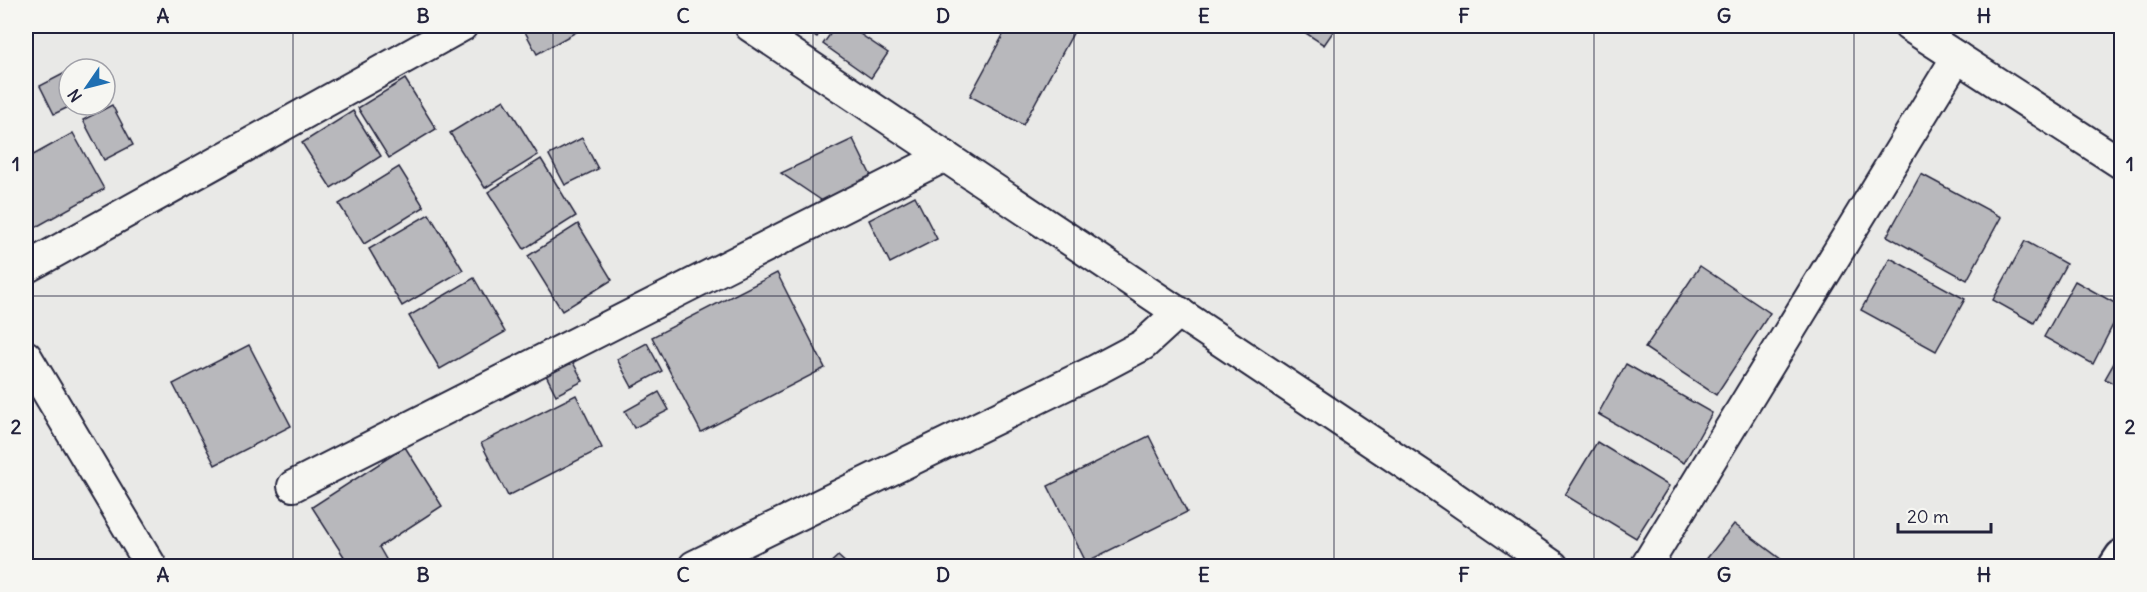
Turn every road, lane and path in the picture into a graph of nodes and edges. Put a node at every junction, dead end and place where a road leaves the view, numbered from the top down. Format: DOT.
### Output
graph roads {
  1 [pos="462,26"];
  2 [pos="750,26"];
  3 [pos="1909,26"];
  4 [pos="1957,57"];
  5 [pos="945,156"];
  6 [pos="2121,164"];
  7 [pos="26,268"];
  8 [pos="1179,312"];
  9 [pos="26,356"];
  10 [pos="293,486"];
  11 [pos="2121,557"];
  12 [pos="151,567"];
  13 [pos="694,567"];
  14 [pos="1553,567"];
  15 [pos="1646,567"];
  16 [pos="2116,567"];
  1 -- 7 [label="street"];
  2 -- 5 [label="street"];
  3 -- 4 [label="street"];
  4 -- 6 [label="street"];
  4 -- 15 [label="street"];
  5 -- 8 [label="street"];
  5 -- 10 [label="street"];
  8 -- 13 [label="street"];
  8 -- 14 [label="street"];
  9 -- 12 [label="street"];
  11 -- 16 [label="street"];
}
